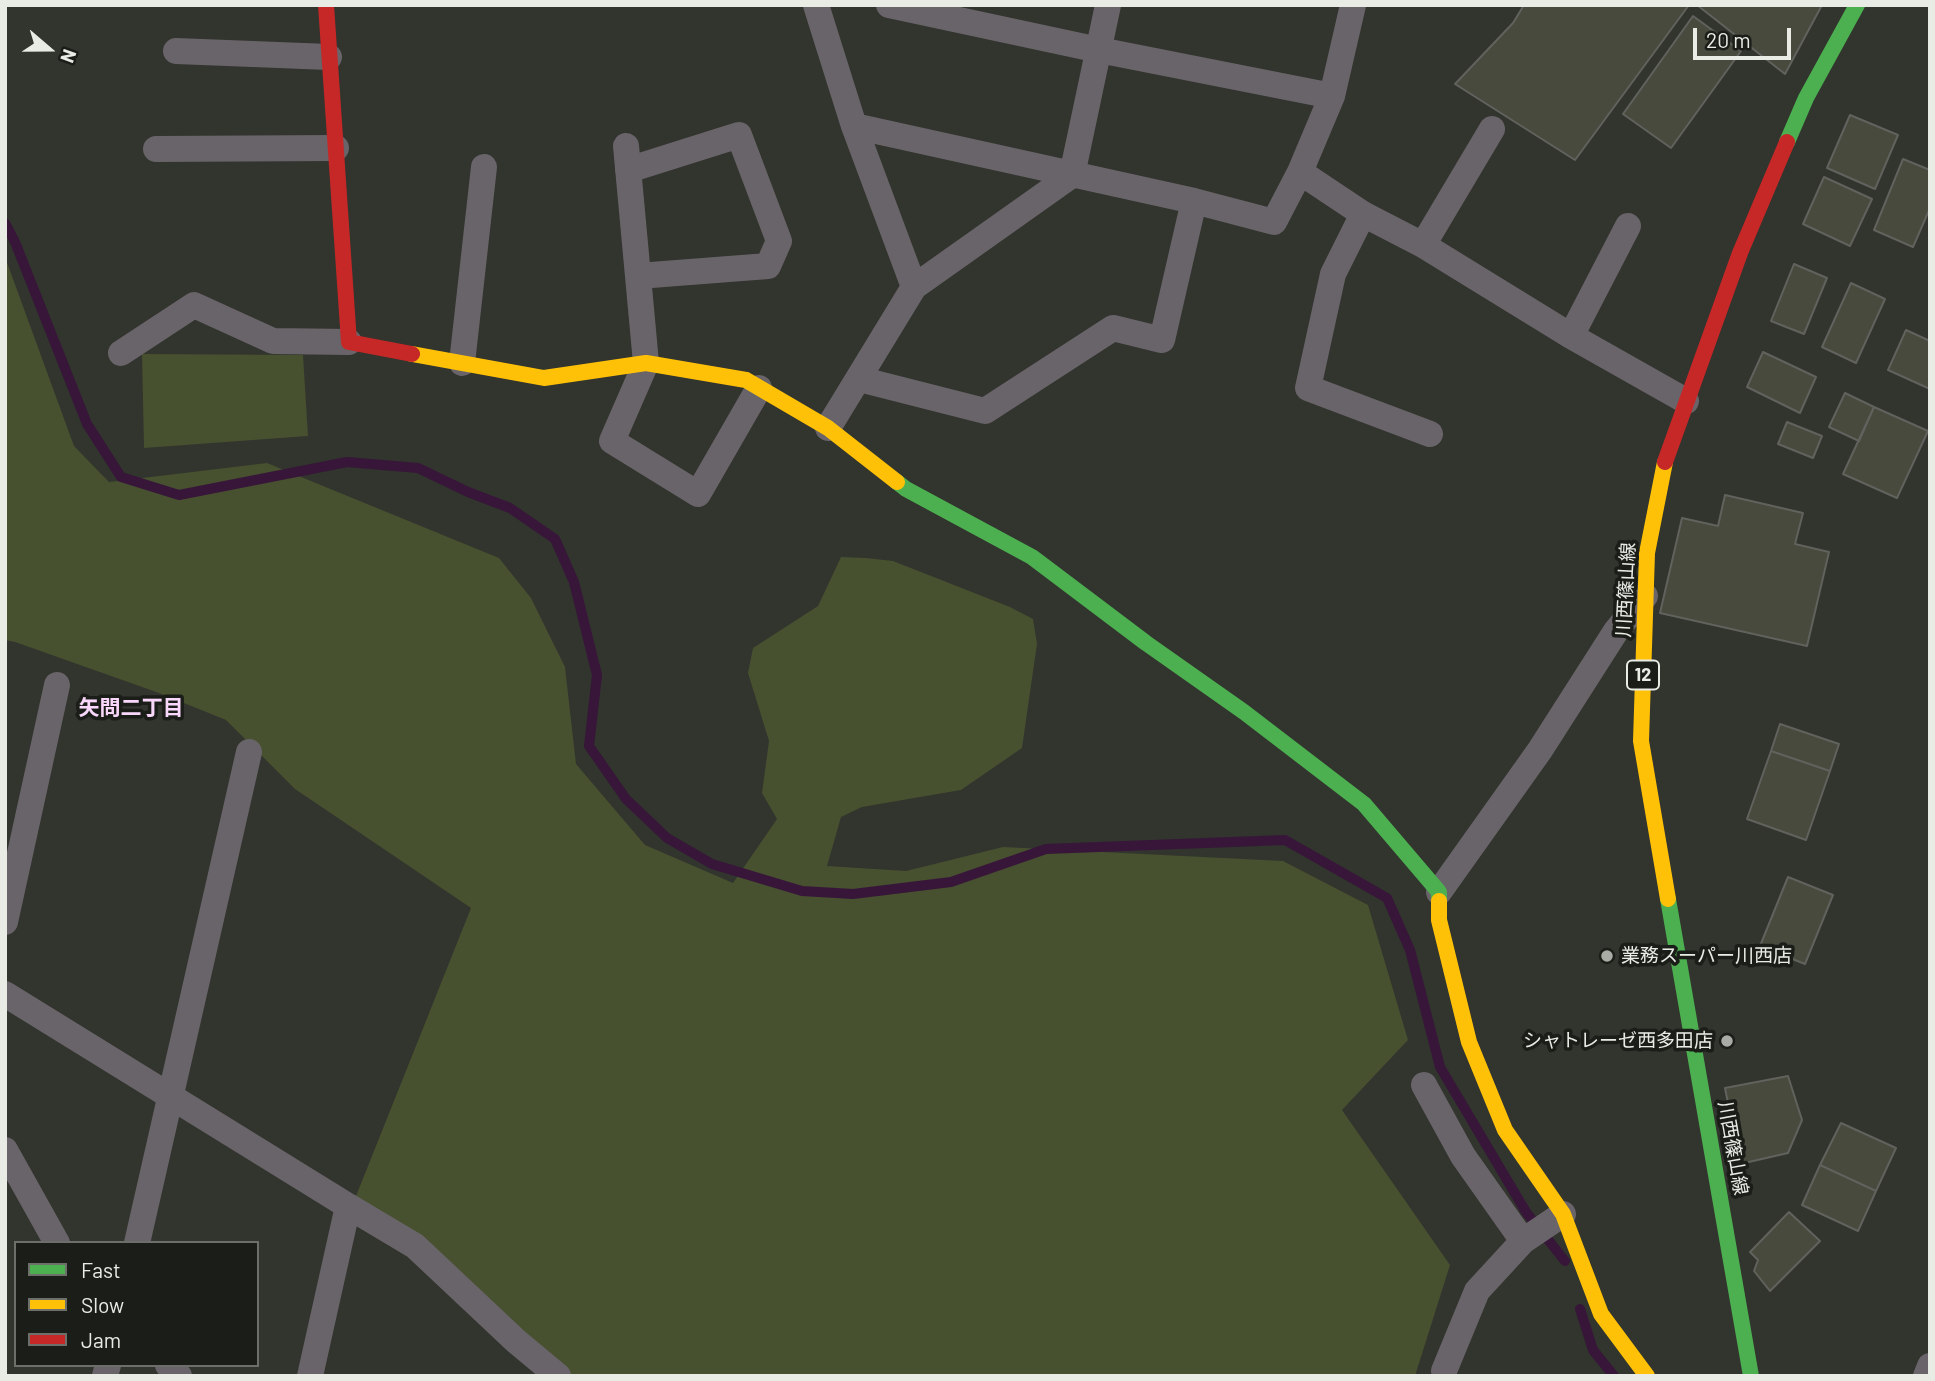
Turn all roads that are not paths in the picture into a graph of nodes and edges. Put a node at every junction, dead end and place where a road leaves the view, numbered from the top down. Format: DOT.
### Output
graph roads {
  1 [pos="326,5"];
  2 [pos="816,5"];
  3 [pos="889,5"];
  4 [pos="1108,5"];
  5 [pos="1353,5"];
  6 [pos="1857,5"];
  7 [pos="1099,50"];
  8 [pos="176,51"];
  9 [pos="329,57"];
  10 [pos="1332,96"];
  11 [pos="854,126"];
  12 [pos="1492,128"];
  13 [pos="336,148"];
  14 [pos="156,149"];
  15 [pos="484,167"];
  16 [pos="1300,172"];
  17 [pos="1072,175"];
  18 [pos="1194,201"];
  19 [pos="1363,214"];
  20 [pos="1628,226"];
  21 [pos="1423,245"];
  22 [pos="638,276"];
  23 [pos="914,287"];
  24 [pos="1572,336"];
  25 [pos="349,342"];
  26 [pos="121,354"];
  27 [pos="462,363"];
  28 [pos="646,363"];
  29 [pos="859,379"];
  30 [pos="760,388"];
  31 [pos="1686,401"];
  32 [pos="828,428"];
  33 [pos="1430,434"];
  34 [pos="1645,596"];
  35 [pos="57,685"];
  36 [pos="249,752"];
  37 [pos="1440,892"];
  38 [pos="5,922"];
  39 [pos="5,995"];
  40 [pos="1424,1085"];
  41 [pos="169,1097"];
  42 [pos="5,1150"];
  43 [pos="348,1206"];
  44 [pos="1563,1214"];
  45 [pos="56,1241"];
  46 [pos="137,1241"];
  47 [pos="1523,1241"];
  48 [pos="1930,1366"];
  49 [pos="1444,1371"];
  50 [pos="310,1376"];
  51 [pos="558,1376"];
  52 [pos="1647,1376"];
  53 [pos="1751,1376"];
  54 [pos="1926,1376"];
  1 -- 9 [label="street"];
  2 -- 11 [label="street"];
  3 -- 7 [label="street"];
  4 -- 7 [label="street"];
  5 -- 10 [label="street"];
  6 -- 31 [label="street, 川西篠山線 / 12"];
  7 -- 10 [label="street"];
  7 -- 17 [label="street"];
  8 -- 9 [label="street"];
  9 -- 13 [label="street"];
  10 -- 16 [label="street"];
  11 -- 17 [label="street"];
  11 -- 23 [label="street"];
  12 -- 21 [label="street"];
  13 -- 14 [label="street"];
  13 -- 25 [label="street"];
  15 -- 27 [label="street"];
  16 -- 18 [label="street"];
  16 -- 19 [label="street"];
  17 -- 18 [label="street"];
  17 -- 23 [label="street"];
  18 -- 29 [label="street"];
  19 -- 21 [label="street"];
  19 -- 33 [label="street"];
  20 -- 24 [label="street"];
  21 -- 24 [label="street"];
  22 -- 22 [label="street"];
  22 -- 28 [label="street"];
  23 -- 29 [label="street"];
  24 -- 31 [label="street"];
  25 -- 26 [label="street"];
  25 -- 27 [label="street"];
  27 -- 28 [label="street"];
  28 -- 30 [label="street"];
  28 -- 30 [label="street"];
  29 -- 32 [label="street"];
  30 -- 32 [label="street"];
  31 -- 34 [label="street, 川西篠山線 / 12"];
  32 -- 37 [label="street"];
  34 -- 37 [label="street"];
  34 -- 53 [label="street, 川西篠山線 / 12"];
  35 -- 38 [label="street"];
  36 -- 41 [label="street"];
  37 -- 44 [label="street"];
  39 -- 41 [label="street"];
  40 -- 47 [label="street"];
  41 -- 43 [label="street"];
  41 -- 46 [label="street"];
  42 -- 45 [label="street"];
  43 -- 50 [label="street"];
  43 -- 51 [label="street"];
  44 -- 47 [label="street"];
  44 -- 52 [label="street"];
  47 -- 49 [label="street"];
  48 -- 54 [label="street"];
}
